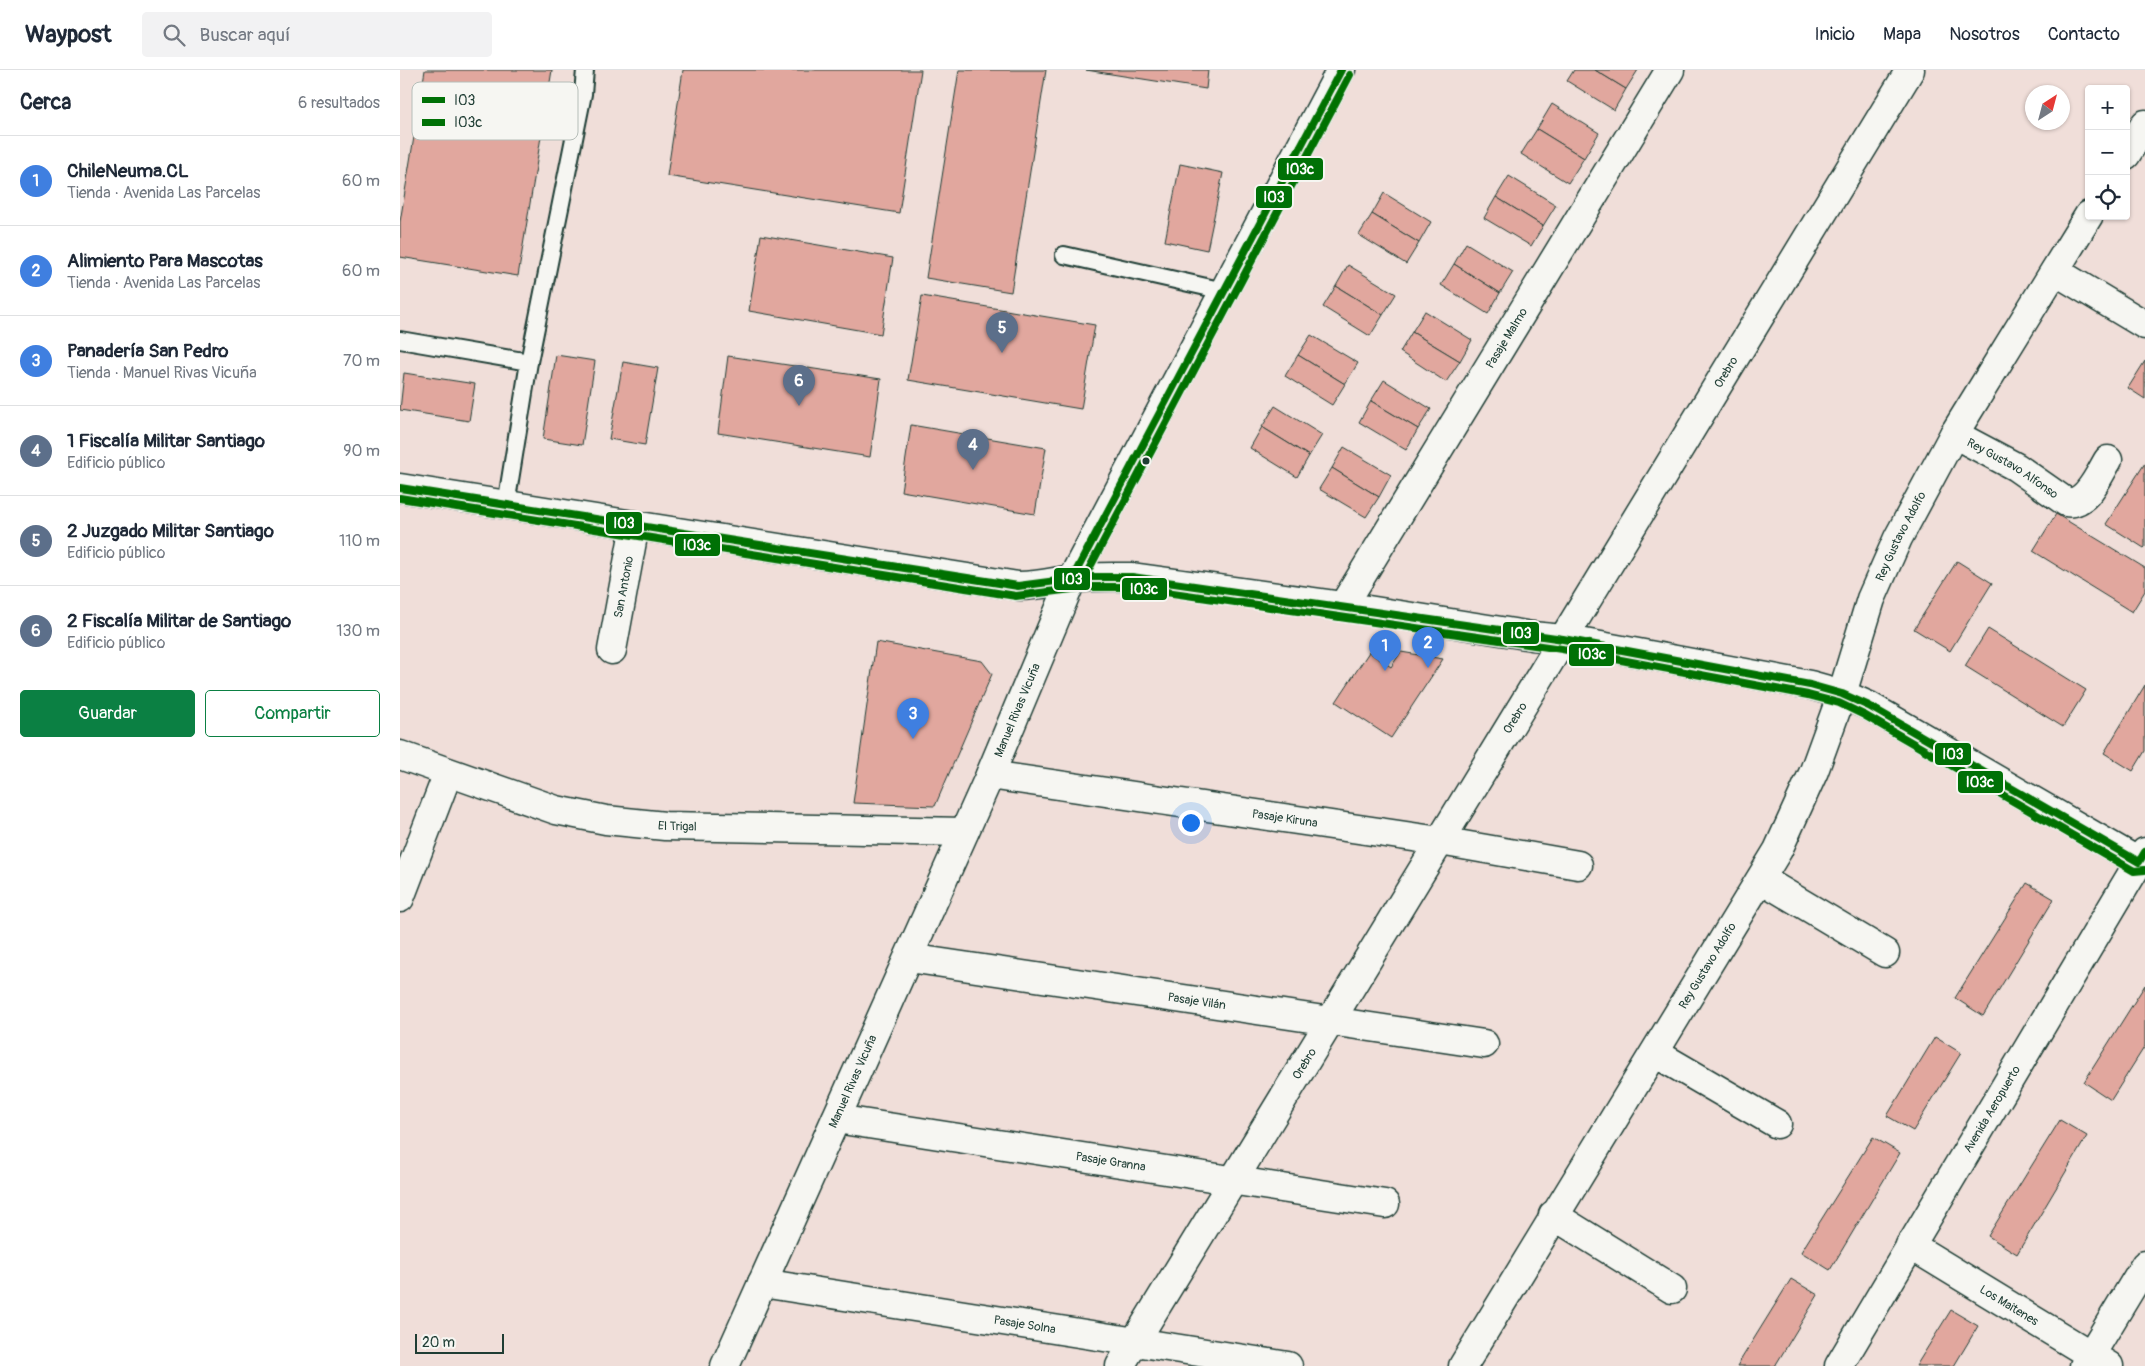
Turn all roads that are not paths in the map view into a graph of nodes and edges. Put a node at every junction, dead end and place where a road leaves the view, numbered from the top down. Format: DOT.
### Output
graph roads {
  1 [pos="585,70"];
  2 [pos="1341,70"];
  3 [pos="1670,70"];
  4 [pos="1910,70"];
  5 [pos="578,119"];
  6 [pos="2145,124"];
  7 [pos="574,140"];
  8 [pos="2130,148"];
  9 [pos="2086,220"];
  10 [pos="1064,255"];
  11 [pos="2055,271"];
  12 [pos="1224,290"];
  13 [pos="2145,325"];
  14 [pos="400,340"];
  15 [pos="529,362"];
  16 [pos="1954,434"];
  17 [pos="2108,460"];
  18 [pos="400,488"];
  19 [pos="506,505"];
  20 [pos="635,525"];
  21 [pos="1072,579"];
  22 [pos="1343,606"];
  23 [pos="1563,639"];
  24 [pos="612,650"];
  25 [pos="1842,694"];
  26 [pos="400,755"];
  27 [pos="448,773"];
  28 [pos="990,775"];
  29 [pos="964,832"];
  30 [pos="1440,841"];
  31 [pos="2142,857"];
  32 [pos="1578,865"];
  33 [pos="1761,879"];
  34 [pos="400,898"];
  35 [pos="1885,954"];
  36 [pos="909,958"];
  37 [pos="1331,1020"];
  38 [pos="1484,1044"];
  39 [pos="1655,1052"];
  40 [pos="836,1119"];
  41 [pos="1777,1124"];
  42 [pos="1234,1180"];
  43 [pos="1385,1204"];
  44 [pos="1553,1215"];
  45 [pos="1910,1244"];
  46 [pos="2145,1265"];
  47 [pos="762,1283"];
  48 [pos="1672,1289"];
  49 [pos="1136,1341"];
  50 [pos="2094,1362"];
  51 [pos="725,1366"];
  52 [pos="1120,1366"];
  53 [pos="1288,1366"];
  54 [pos="1463,1366"];
  55 [pos="1839,1366"];
  1 -- 5 [label="lane"];
  2 -- 12 [label="street, Manuel Rivas Vicuña"];
  3 -- 22 [label="street, Pasaje Malmo"];
  4 -- 23 [label="street, Orebro"];
  6 -- 8 [label="street"];
  7 -- 15 [label="lane"];
  9 -- 11 [label="street, Rey Gustavo Adolfo"];
  10 -- 12 [label="lane"];
  11 -- 13 [label="street"];
  11 -- 16 [label="street, Rey Gustavo Adolfo"];
  12 -- 21 [label="street, Manuel Rivas Vicuña"];
  14 -- 15 [label="lane"];
  15 -- 19 [label="lane"];
  16 -- 17 [label="street, Rey Gustavo Alfonso"];
  16 -- 25 [label="street, Rey Gustavo Adolfo"];
  18 -- 19 [label="street"];
  19 -- 20 [label="street"];
  20 -- 21 [label="street"];
  20 -- 24 [label="street, San Antonio"];
  21 -- 22 [label="street"];
  21 -- 28 [label="street, Manuel Rivas Vicuña"];
  22 -- 23 [label="street"];
  23 -- 25 [label="street"];
  23 -- 30 [label="street, Orebro"];
  25 -- 31 [label="street"];
  25 -- 33 [label="street, Rey Gustavo Adolfo"];
  26 -- 27 [label="street, El Trigal"];
  27 -- 29 [label="street, El Trigal"];
  27 -- 34 [label="street"];
  28 -- 29 [label="street, Manuel Rivas Vicuña"];
  28 -- 30 [label="street, Pasaje Kiruna"];
  29 -- 36 [label="street, Manuel Rivas Vicuña"];
  30 -- 32 [label="street, Pasaje Kiruna"];
  30 -- 37 [label="street, Orebro"];
  31 -- 45 [label="street, Avenida Aeropuerto"];
  33 -- 35 [label="street"];
  33 -- 39 [label="street, Rey Gustavo Adolfo"];
  36 -- 37 [label="street, Pasaje Vilán"];
  36 -- 40 [label="street, Manuel Rivas Vicuña"];
  37 -- 38 [label="street, Pasaje Vilán"];
  37 -- 42 [label="street, Orebro"];
  39 -- 41 [label="street"];
  39 -- 44 [label="street, Rey Gustavo Adolfo"];
  40 -- 42 [label="street, Pasaje Granna"];
  40 -- 47 [label="street, Manuel Rivas Vicuña"];
  42 -- 43 [label="street, Pasaje Granna"];
  42 -- 49 [label="street, Orebro"];
  44 -- 48 [label="street"];
  44 -- 54 [label="street, Rey Gustavo Adolfo"];
  45 -- 50 [label="street, Los Maitenes"];
  45 -- 55 [label="street, Avenida Aeropuerto"];
  46 -- 50 [label="street"];
  47 -- 49 [label="street, Pasaje Solna"];
  47 -- 51 [label="street, Manuel Rivas Vicuña"];
  49 -- 52 [label="street, Orebro"];
  49 -- 53 [label="street, Pasaje Solna"];
}
